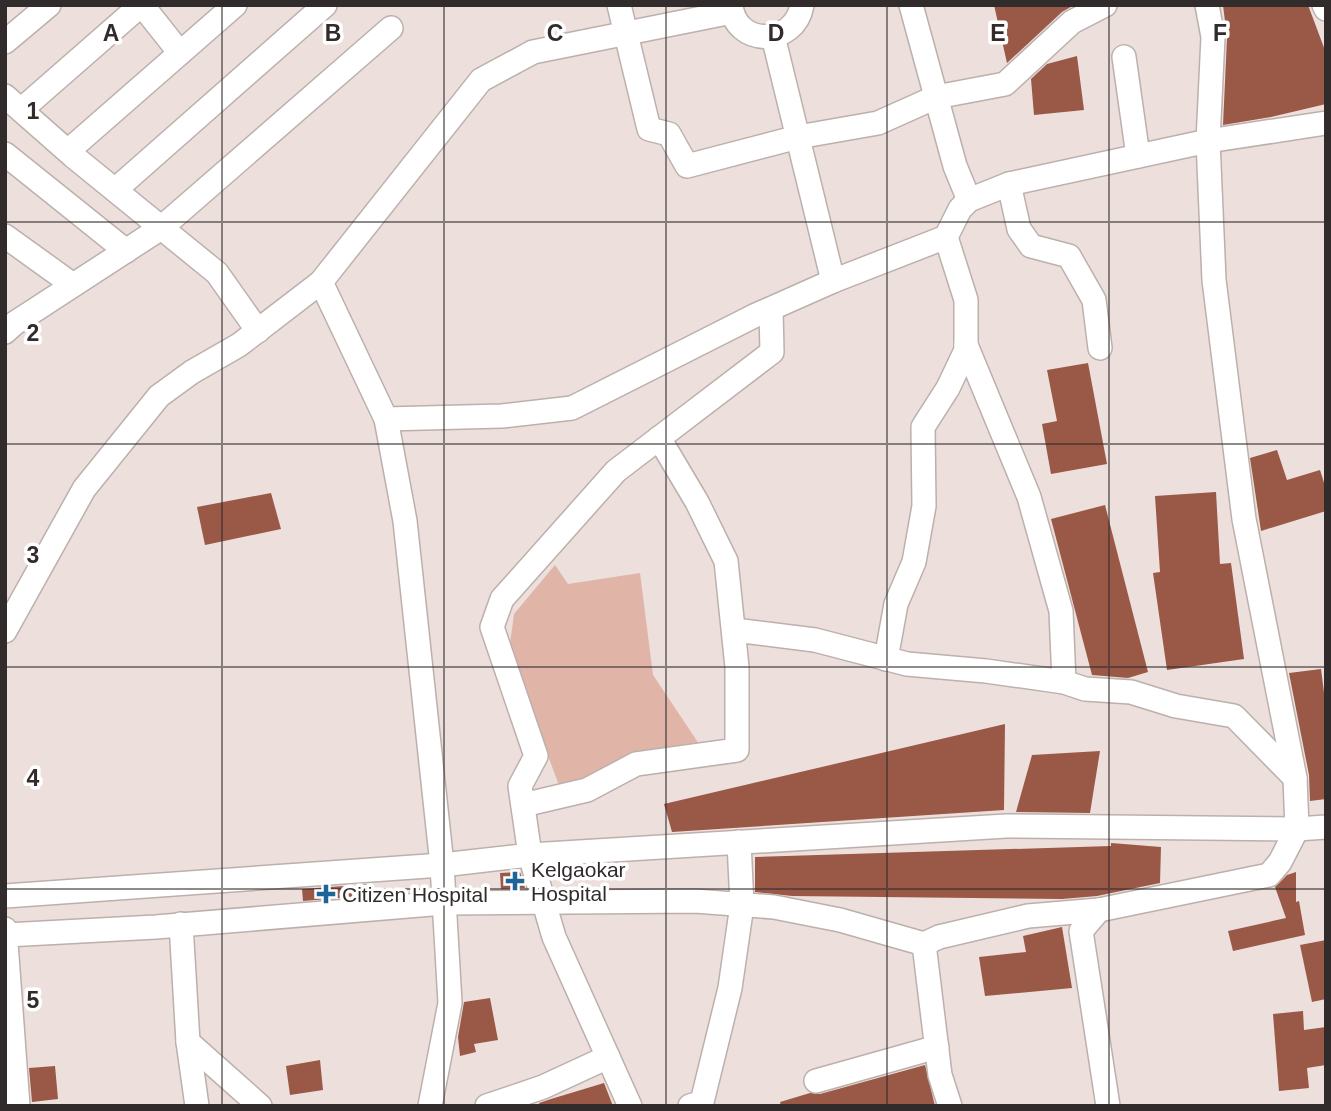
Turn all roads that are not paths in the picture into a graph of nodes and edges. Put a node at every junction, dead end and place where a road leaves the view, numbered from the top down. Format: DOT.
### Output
graph roads {
  1 [pos="49,5"];
  2 [pos="141,5"];
  3 [pos="235,5"];
  4 [pos="325,5"];
  5 [pos="619,5"];
  6 [pos="802,5"];
  7 [pos="911,5"];
  8 [pos="1105,5"];
  9 [pos="1208,5"];
  10 [pos="731,8"];
  11 [pos="391,28"];
  12 [pos="626,33"];
  13 [pos="773,36"];
  14 [pos="5,42"];
  15 [pos="180,53"];
  16 [pos="1124,57"];
  17 [pos="936,97"];
  18 [pos="13,103"];
  19 [pos="1326,123"];
  20 [pos="798,138"];
  21 [pos="1208,141"];
  22 [pos="68,151"];
  23 [pos="5,154"];
  24 [pos="1138,156"];
  25 [pos="1009,184"];
  26 [pos="115,190"];
  27 [pos="969,201"];
  28 [pos="161,228"];
  29 [pos="5,236"];
  30 [pos="946,237"];
  31 [pos="126,251"];
  32 [pos="833,281"];
  33 [pos="321,282"];
  34 [pos="73,285"];
  35 [pos="771,309"];
  36 [pos="8,323"];
  37 [pos="258,331"];
  38 [pos="966,345"];
  39 [pos="1100,348"];
  40 [pos="386,419"];
  41 [pos="659,438"];
  42 [pos="734,630"];
  43 [pos="5,631"];
  44 [pos="886,659"];
  45 [pos="1065,682"];
  46 [pos="1295,778"];
  47 [pos="523,805"];
  48 [pos="1326,827"];
  49 [pos="1297,829"];
  50 [pos="739,842"];
  51 [pos="530,855"];
  52 [pos="442,865"];
  53 [pos="5,896"];
  54 [pos="544,901"];
  55 [pos="444,903"];
  56 [pos="742,905"];
  57 [pos="1099,910"];
  58 [pos="181,924"];
  59 [pos="5,929"];
  60 [pos="6,935"];
  61 [pos="924,944"];
  62 [pos="188,1042"];
  63 [pos="937,1047"];
  64 [pos="608,1057"];
  65 [pos="816,1081"];
  66 [pos="18,1106"];
  67 [pos="197,1106"];
  68 [pos="260,1106"];
  69 [pos="430,1106"];
  70 [pos="487,1106"];
  71 [pos="630,1106"];
  72 [pos="690,1106"];
  73 [pos="950,1106"];
  74 [pos="1108,1106"];
  1 -- 14 [label="street"];
  2 -- 15 [label="street"];
  2 -- 18 [label="street"];
  3 -- 15 [label="street"];
  4 -- 26 [label="street"];
  5 -- 12 [label="street"];
  6 -- 13 [label="street"];
  7 -- 17 [label="street"];
  8 -- 17 [label="street"];
  9 -- 21 [label="street"];
  10 -- 12 [label="street"];
  10 -- 13 [label="street"];
  11 -- 28 [label="street"];
  12 -- 20 [label="street"];
  12 -- 33 [label="street"];
  13 -- 20 [label="street"];
  15 -- 22 [label="street"];
  16 -- 24 [label="street"];
  17 -- 20 [label="street"];
  17 -- 27 [label="street"];
  18 -- 22 [label="street"];
  19 -- 21 [label="street"];
  20 -- 32 [label="street"];
  21 -- 24 [label="street"];
  21 -- 46 [label="street"];
  22 -- 26 [label="street"];
  23 -- 31 [label="street"];
  24 -- 25 [label="street"];
  25 -- 27 [label="street"];
  25 -- 39 [label="street"];
  26 -- 28 [label="street"];
  27 -- 30 [label="street"];
  28 -- 31 [label="street"];
  28 -- 37 [label="street"];
  29 -- 34 [label="street"];
  30 -- 32 [label="street"];
  30 -- 38 [label="street"];
  31 -- 34 [label="street"];
  32 -- 35 [label="street"];
  33 -- 37 [label="street"];
  33 -- 40 [label="street"];
  34 -- 36 [label="street"];
  35 -- 40 [label="street"];
  35 -- 41 [label="street"];
  37 -- 43 [label="street"];
  38 -- 44 [label="street"];
  38 -- 45 [label="street"];
  40 -- 52 [label="street"];
  41 -- 42 [label="street"];
  41 -- 47 [label="street"];
  42 -- 44 [label="street"];
  42 -- 47 [label="street"];
  44 -- 45 [label="street"];
  45 -- 46 [label="street"];
  46 -- 49 [label="street"];
  47 -- 51 [label="street"];
  48 -- 49 [label="street"];
  49 -- 50 [label="street"];
  49 -- 57 [label="street"];
  50 -- 51 [label="street"];
  50 -- 56 [label="street"];
  51 -- 52 [label="street"];
  51 -- 54 [label="street"];
  52 -- 53 [label="street"];
  52 -- 55 [label="street"];
  54 -- 55 [label="street"];
  54 -- 56 [label="street"];
  54 -- 64 [label="street"];
  55 -- 58 [label="street"];
  55 -- 69 [label="street"];
  56 -- 61 [label="street"];
  56 -- 72 [label="street"];
  57 -- 61 [label="street"];
  57 -- 74 [label="street"];
  58 -- 60 [label="street"];
  58 -- 62 [label="street"];
  59 -- 60 [label="street"];
  60 -- 66 [label="street"];
  61 -- 63 [label="street"];
  62 -- 67 [label="street"];
  62 -- 68 [label="street"];
  63 -- 65 [label="street"];
  63 -- 73 [label="street"];
  64 -- 70 [label="street"];
  64 -- 71 [label="street"];
}
